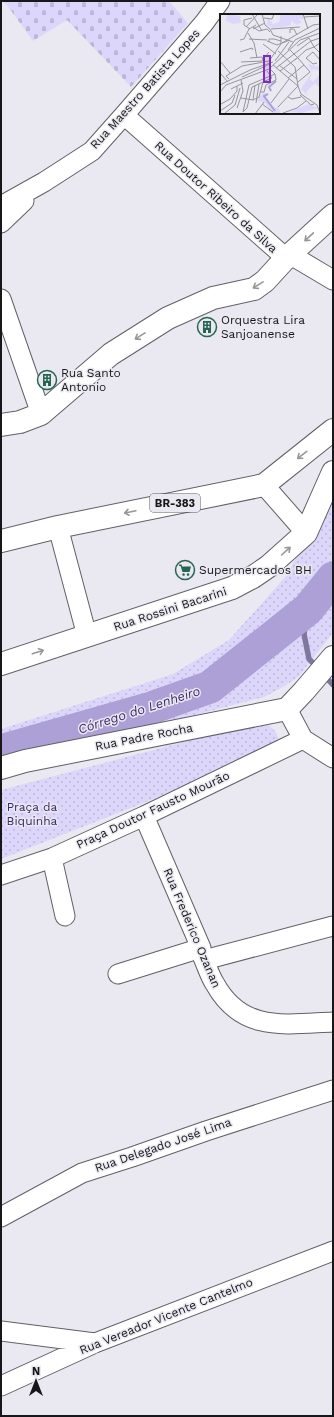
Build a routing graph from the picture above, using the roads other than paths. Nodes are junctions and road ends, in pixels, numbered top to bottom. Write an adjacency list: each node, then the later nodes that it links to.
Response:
1 (220, 1): 2 (street, Rua Maestro Batista Lopes)
2 (124, 115): 3 (street, Rua Maestro Batista Lopes); 7 (street, Rua Doutor Ribeiro da Silva)
3 (44, 182): 4 (street, Rua Maestro Batista Lopes); 6 (street)
4 (1, 206)
5 (333, 215): 7 (main road, one-way to 7)
6 (1, 222)
7 (286, 258): 8 (street, Rua Doutor Ribeiro da Silva); 10 (main road, one-way to 10)
8 (333, 280)
9 (1, 299): 10 (street)
10 (41, 414): 11 (main road)
11 (1, 425)
12 (333, 430): 14 (main road, BR-383, one-way to 14)
13 (333, 472): 16 (main road, Rua Rossini Bacarini)
14 (264, 485): 15 (main road, BR-383, one-way to 15); 16 (street)
15 (58, 527): 17 (main road, BR-383); 18 (street)
16 (306, 533): 18 (main road, Rua Rossini Bacarini, one-way to 16)
17 (1, 541)
18 (87, 636): 20 (main road, Rua Rossini Bacarini, one-way to 18)
19 (333, 657): 21 (main road)
20 (1, 664)
21 (287, 709): 22 (street); 24 (main road, Rua Padre Rocha)
22 (303, 739): 23 (street); 25 (street, Praça Doutor Fausto Mourão)
23 (333, 758)
24 (1, 768)
25 (144, 816): 26 (street, Praça Doutor Fausto Mourão); 30 (street, Rua Frederico Ozanan)
26 (52, 858): 27 (street, Praça Doutor Fausto Mourão); 28 (street)
27 (1, 875)
28 (65, 916)
29 (333, 926): 30 (street)
30 (203, 954): 31 (street); 32 (street, Rua Frederico Ozanan)
31 (118, 974)
32 (333, 1022)
33 (333, 1090): 34 (street, Rua Delegado José Lima)
34 (1, 1217)
35 (333, 1251): 37 (street, Rua Vereador Vicente Cantelmo)
36 (1, 1331): 37 (street)
37 (95, 1343): 38 (street, Rua Vereador Vicente Cantelmo)
38 (1, 1386)

